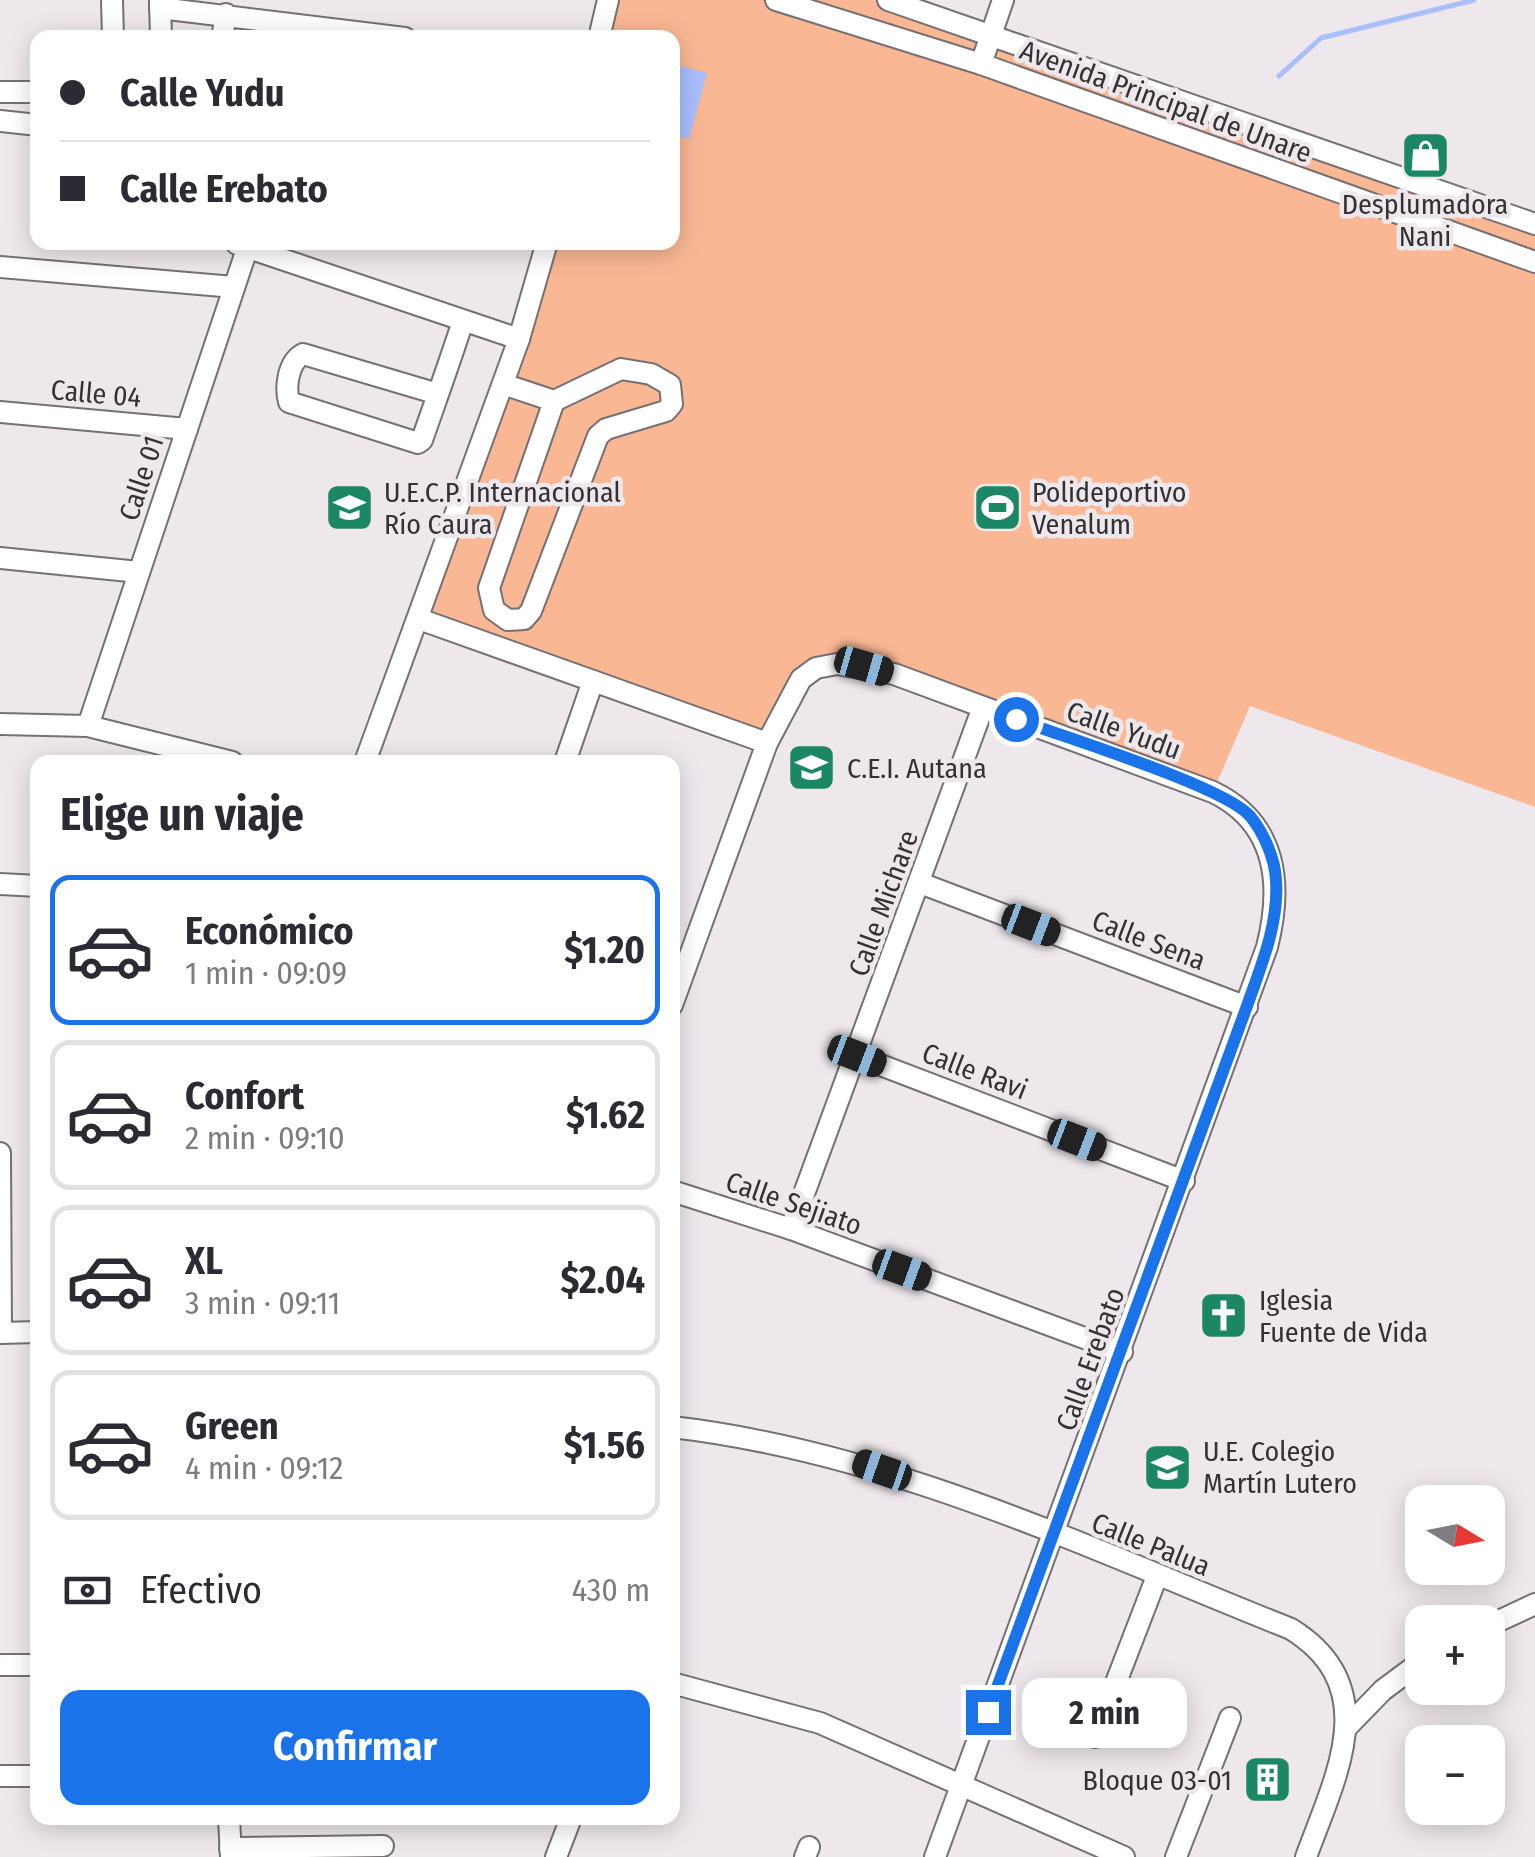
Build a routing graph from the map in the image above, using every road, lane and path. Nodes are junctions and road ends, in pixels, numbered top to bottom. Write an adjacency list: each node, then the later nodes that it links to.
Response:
1 (112, 0): 8 (street)
2 (608, 0): 12 (street)
3 (776, 0): 14 (street, Avenida Principal de Unare)
4 (888, 0): 13 (street, Avenida Principal de Unare)
5 (1004, 0): 13 (street)
6 (160, 4): 7 (street); 9 (street)
7 (226, 14): 10 (street); 11 (street)
8 (113, 30)
9 (160, 30)
10 (223, 30)
11 (345, 30)
12 (602, 30)
13 (992, 34): 14 (street); 19 (street, Avenida Principal de Unare)
14 (981, 64): 23 (street, Avenida Principal de Unare)
15 (0, 92): 16 (street)
16 (30, 92)
17 (0, 122): 18 (street)
18 (30, 124)
19 (1535, 224)
20 (240, 250): 25 (street, Calle 01)
21 (253, 250): 26 (street)
22 (545, 250): 27 (street)
23 (1535, 262)
24 (0, 266): 25 (street)
25 (234, 287): 32 (street, Calle 01)
26 (463, 321): 27 (street); 29 (street)
27 (519, 340): 28 (street)
28 (503, 384): 30 (street); 35 (street)
29 (438, 394): 29 (street)
30 (554, 401): 30 (street)
31 (0, 412): 32 (street, Calle 04)
32 (187, 429): 34 (street, Calle 01)
33 (0, 558): 34 (street)
34 (140, 572): 39 (street, Calle 01)
35 (419, 619): 36 (street); 42 (street)
36 (594, 681): 40 (street); 43 (street)
37 (983, 707): 40 (street, Calle Yudu); 44 (street, Calle Yudu); 45 (street, Calle Michare)
38 (0, 724): 39 (street)
39 (88, 726): 41 (street)
40 (766, 744): 48 (street)
41 (204, 755)
42 (368, 755)
43 (568, 755)
44 (1276, 875): 49 (street, Calle Erebato)
45 (920, 883): 49 (street, Calle Sena); 50 (street, Calle Michare)
46 (0, 884): 47 (street)
47 (30, 886)
48 (680, 983)
49 (1247, 1006): 52 (street, Calle Erebato)
50 (857, 1056): 52 (street, Calle Ravi); 54 (street, Calle Michare)
51 (0, 1154): 56 (street)
52 (1184, 1180): 57 (street, Calle Erebato)
53 (680, 1194): 54 (street, Calle Sejiato)
54 (791, 1229): 57 (street, Calle Sejiato)
55 (30, 1332): 56 (street)
56 (1, 1333)
57 (1122, 1352): 59 (street, Calle Erebato)
58 (680, 1428): 59 (street, Calle Palua)
59 (1054, 1534): 60 (street, Calle Palua); 72 (street, Calle Erebato)
60 (1157, 1576): 68 (street, Calle Palua); 69 (street)
61 (1535, 1604): 62 (street)
62 (1505, 1618)
63 (0, 1665): 64 (street)
64 (30, 1665)
65 (1405, 1674): 68 (street)
66 (680, 1686): 72 (street)
67 (1230, 1718): 80 (street)
68 (1346, 1728): 81 (street)
69 (1096, 1736)
70 (0, 1776): 71 (street)
71 (30, 1776)
72 (962, 1782): 78 (street, Calle Erebato); 79 (street)
73 (229, 1825): 76 (street)
74 (568, 1825): 77 (street)
75 (383, 1846): 76 (street)
76 (230, 1852)
77 (556, 1857)
78 (935, 1857)
79 (1124, 1857)
80 (1176, 1857)
81 (1306, 1857)

